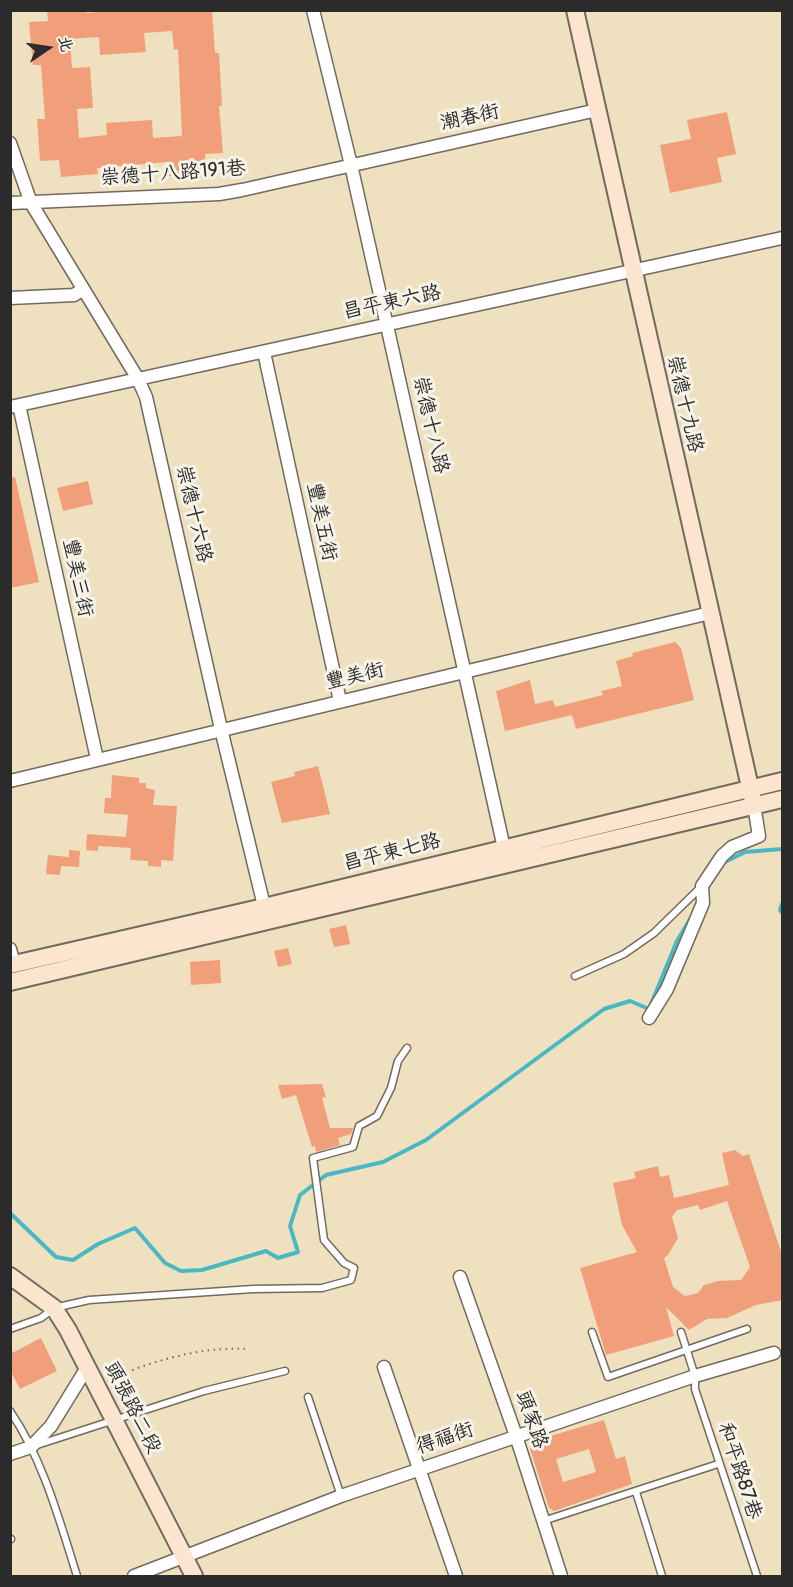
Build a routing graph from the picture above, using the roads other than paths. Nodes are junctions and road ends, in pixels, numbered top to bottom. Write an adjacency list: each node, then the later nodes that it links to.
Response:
1 (313, 10): 5 (street, 崇德十八路)
2 (575, 10): 3 (street, 崇德十九路)
3 (597, 110): 5 (street, 潮春街); 9 (street, 崇德十九路)
4 (10, 143): 7 (street, 崇德十六路)
5 (351, 165): 7 (street, 崇德十八路191巷); 12 (street, 崇德十八路)
6 (10, 203): 7 (street, 崇德十八路191巷)
7 (31, 203): 10 (street, 崇德十六路)
8 (783, 238): 9 (street, 昌平東六路)
9 (633, 271): 12 (street, 昌平東六路); 16 (street, 崇德十九路)
10 (83, 289): 11 (street); 14 (street, 崇德十六路)
11 (10, 298)
12 (387, 324): 13 (street, 昌平東六路); 17 (street, 崇德十八路)
13 (264, 352): 14 (street, 昌平東六路); 18 (street, 豐美五街)
14 (138, 379): 15 (street, 昌平東六路); 19 (street, 崇德十六路)
15 (15, 406): 20 (street, 豐美三街)
16 (710, 613): 17 (street, 豐美街); 23 (street, 崇德十九路)
17 (465, 671): 18 (street, 豐美街); 26 (street, 崇德十八路)
18 (340, 701): 19 (street, 豐美街)
19 (222, 729): 20 (street, 豐美街); 28 (street, 崇德十六路)
20 (97, 759): 21 (street, 豐美街)
21 (10, 781)
22 (783, 781): 23 (street, 昌平東七路)
23 (751, 788): 25 (street, 崇德十九路); 26 (street, 昌平東七路)
24 (783, 799): 25 (street, 昌平東七路)
25 (754, 806): 27 (street); 28 (street, 昌平東七路)
26 (504, 848): 28 (street, 昌平東七路)
27 (702, 886): 30 (lane); 32 (street)
28 (266, 914): 29 (street, 昌平東七路); 31 (street, 昌平東七路)
29 (12, 960)
30 (575, 975)
31 (10, 982)
32 (649, 1018)
33 (407, 1048): 36 (lane)
34 (10, 1276): 36 (street, 頭張路二段)
35 (460, 1276): 50 (street, 頭家路)
36 (54, 1308): 37 (lane); 43 (street, 頭張路二段)
37 (10, 1329)
38 (747, 1329): 41 (lane)
39 (592, 1332): 41 (lane)
40 (681, 1332): 41 (lane, 和平路87巷)
41 (687, 1350): 46 (lane, 和平路87巷)
42 (778, 1354): 46 (street, 得福街)
43 (88, 1366): 49 (street, 頭張路二段); 51 (street)
44 (384, 1367): 54 (street)
45 (285, 1371): 49 (lane)
46 (695, 1376): 50 (street, 得福街); 53 (lane, 和平路87巷)
47 (308, 1397): 56 (lane)
48 (10, 1411): 51 (lane)
49 (114, 1421): 51 (lane); 58 (street, 頭張路二段)
50 (516, 1436): 54 (street, 得福街); 57 (street, 頭家路)
51 (31, 1447): 52 (street); 59 (lane)
52 (10, 1454)
53 (718, 1464): 55 (lane); 65 (lane, 和平路87巷)
54 (419, 1469): 56 (street, 得福街); 62 (street)
55 (636, 1492): 57 (lane); 64 (lane)
56 (341, 1496): 58 (street, 得福街)
57 (543, 1521): 63 (street, 頭家路)
58 (185, 1558): 60 (street, 得福街); 61 (street, 頭張路二段)
59 (77, 1576)
60 (134, 1576)
61 (194, 1576)
62 (456, 1576)
63 (561, 1576)
64 (662, 1576)
65 (757, 1576)

